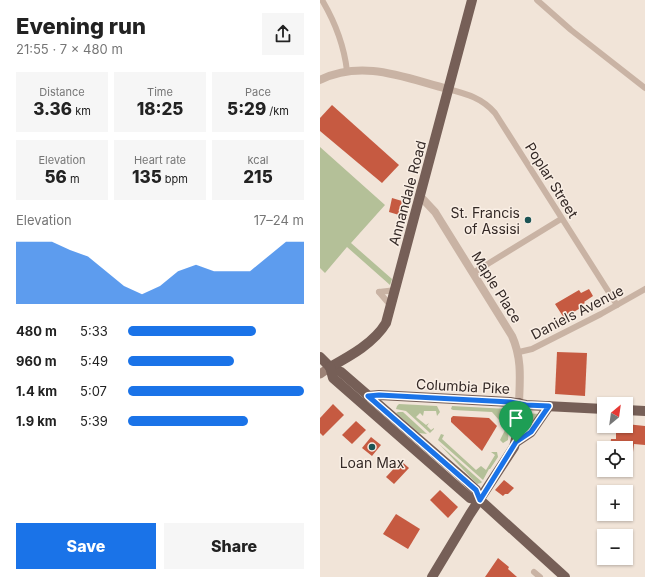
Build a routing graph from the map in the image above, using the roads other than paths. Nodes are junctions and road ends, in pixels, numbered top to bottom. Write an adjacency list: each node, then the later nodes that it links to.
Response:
1 (322, 0): 4 (street)
2 (472, 0): 7 (main road, Annandale Road)
3 (537, 0): 6 (street)
4 (347, 70): 5 (street); 7 (street)
5 (320, 80)
6 (645, 88)
7 (448, 89): 8 (main road, Annandale Road); 9 (street, Poplar Street)
8 (420, 196): 10 (street, Maple Place); 12 (main road, Annandale Road)
9 (561, 219): 10 (street); 13 (street, Poplar Street)
10 (473, 273): 15 (street, Maple Place)
11 (645, 289): 13 (street, Daniels Avenue)
12 (396, 290): 14 (main road, Annandale Road); 14 (street)
13 (617, 305): 15 (street, Daniels Avenue)
14 (391, 306): 17 (main road, Annandale Road)
15 (519, 352): 20 (street, Maple Place)
16 (320, 357): 17 (main road)
17 (330, 367): 18 (main road); 19 (main road); 26 (main road)
18 (320, 374)
19 (368, 396): 20 (main road, Columbia Pike); 26 (main road)
20 (519, 403): 21 (main road, Columbia Pike); 25 (main road)
21 (549, 406): 22 (main road, Columbia Pike); 25 (main road)
22 (597, 409)
23 (633, 410): 24 (main road)
24 (645, 411)
25 (516, 442): 26 (main road)
26 (480, 500): 27 (main road); 29 (main road)
27 (551, 563): 31 (main road); 32 (main road)
28 (534, 572): 30 (street)
29 (432, 577)
30 (540, 577)
31 (565, 577)
32 (574, 577)

